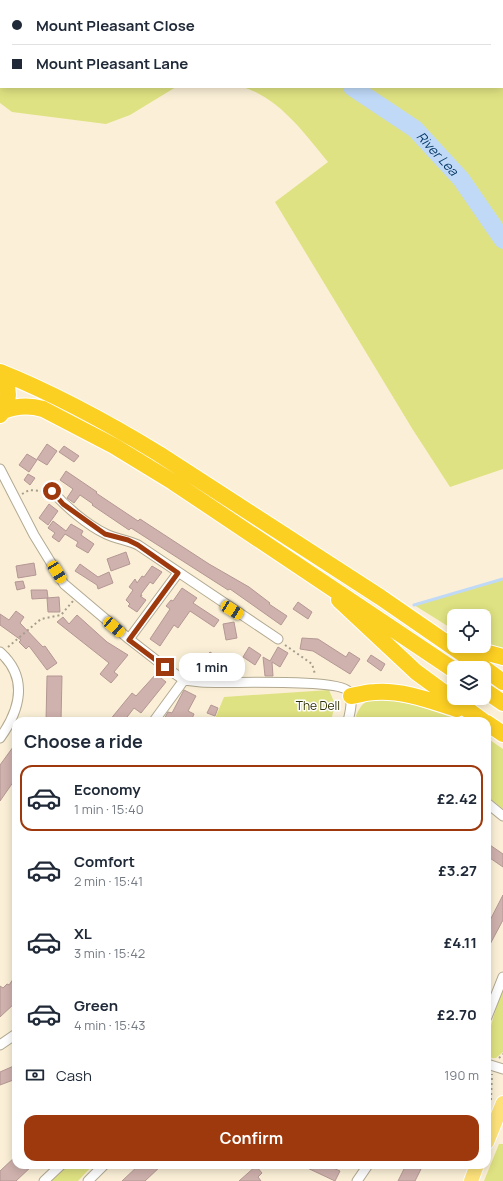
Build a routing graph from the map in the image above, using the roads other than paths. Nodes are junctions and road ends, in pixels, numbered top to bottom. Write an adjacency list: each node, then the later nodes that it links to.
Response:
1 (0, 372): 10 (highway)
2 (0, 376): 3 (highway)
3 (2, 413): 7 (highway)
4 (0, 469): 8 (street)
5 (52, 491): 6 (street)
6 (178, 573): 8 (street); 9 (street)
7 (321, 581): 16 (highway); 26 (highway)
8 (129, 640): 18 (street)
9 (278, 640)
10 (447, 640)
11 (0, 653): 23 (street)
12 (464, 653): 15 (highway)
13 (485, 653): 14 (highway)
14 (503, 657)
15 (475, 661)
16 (447, 665)
17 (491, 673): 19 (highway)
18 (184, 680): 21 (street); 24 (street)
19 (503, 682)
20 (491, 695): 22 (highway)
21 (351, 696): 25 (street); 26 (highway)
22 (503, 703)
23 (14, 717)
24 (157, 717)
25 (349, 717)
26 (478, 717)
27 (12, 722): 30 (street)
28 (491, 726): 29 (highway)
29 (503, 734)
30 (0, 738)
31 (491, 806): 32 (street)
32 (503, 816)
33 (503, 977): 34 (street)
34 (491, 1007)
35 (12, 1037): 36 (street)
36 (0, 1045)
37 (491, 1068): 38 (street)
38 (503, 1069)
39 (497, 1105): 40 (main road)
40 (491, 1127)
41 (57, 1169): 45 (street)
42 (100, 1169): 46 (street)
43 (365, 1169): 47 (street)
44 (476, 1169): 48 (main road)
45 (44, 1181)
46 (88, 1181)
47 (357, 1181)
48 (471, 1181)

